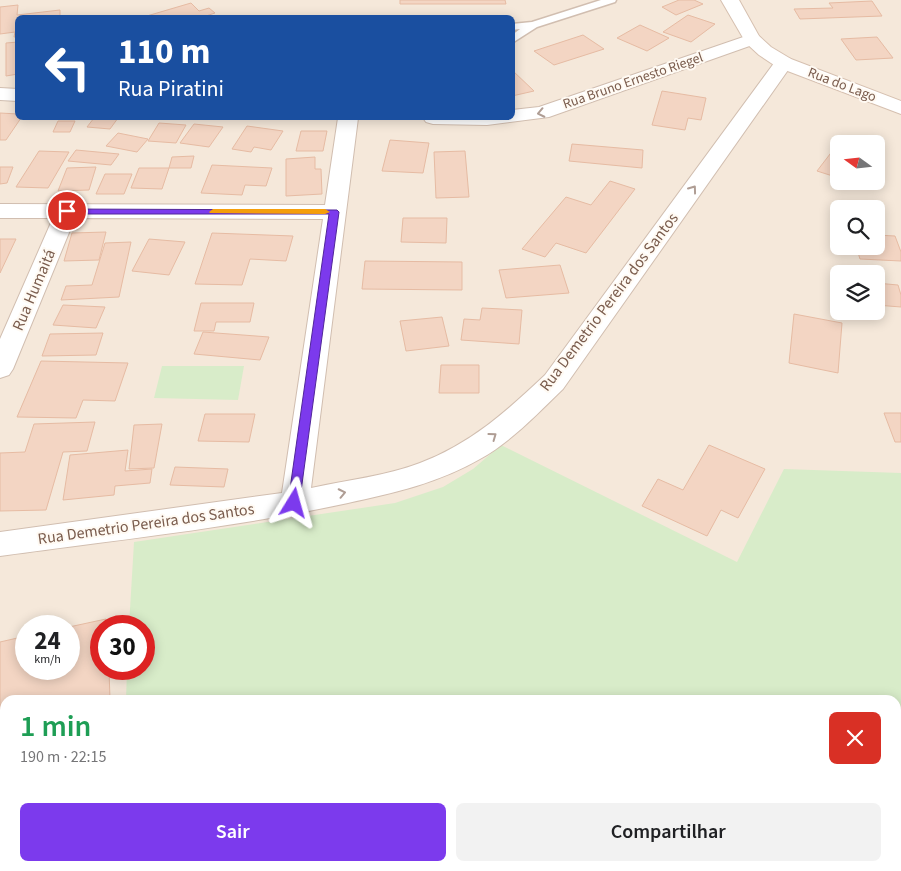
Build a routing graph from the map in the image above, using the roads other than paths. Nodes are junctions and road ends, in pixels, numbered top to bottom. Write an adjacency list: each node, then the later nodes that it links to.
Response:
1 (611, 0): 3 (lane)
2 (730, 0): 6 (street, Rua do Lago)
3 (533, 25): 4 (lane); 5 (lane)
4 (515, 27)
5 (515, 38)
6 (752, 39): 7 (street, Rua do Lago); 11 (street, Rua Bruno Ernesto Riegel, one-way to 11)
7 (784, 63): 10 (street, Rua do Lago); 17 (street, Rua Demetrio Pereira dos Santos, one-way to 7)
8 (0, 94): 9 (street)
9 (15, 94)
10 (901, 108)
11 (515, 116)
12 (348, 120): 15 (street)
13 (0, 211): 14 (street)
14 (67, 211): 15 (street); 16 (street, Rua Humaitá)
15 (334, 212): 17 (street)
16 (0, 369)
17 (294, 503): 18 (street, Rua Demetrio Pereira dos Santos)
18 (0, 544)

